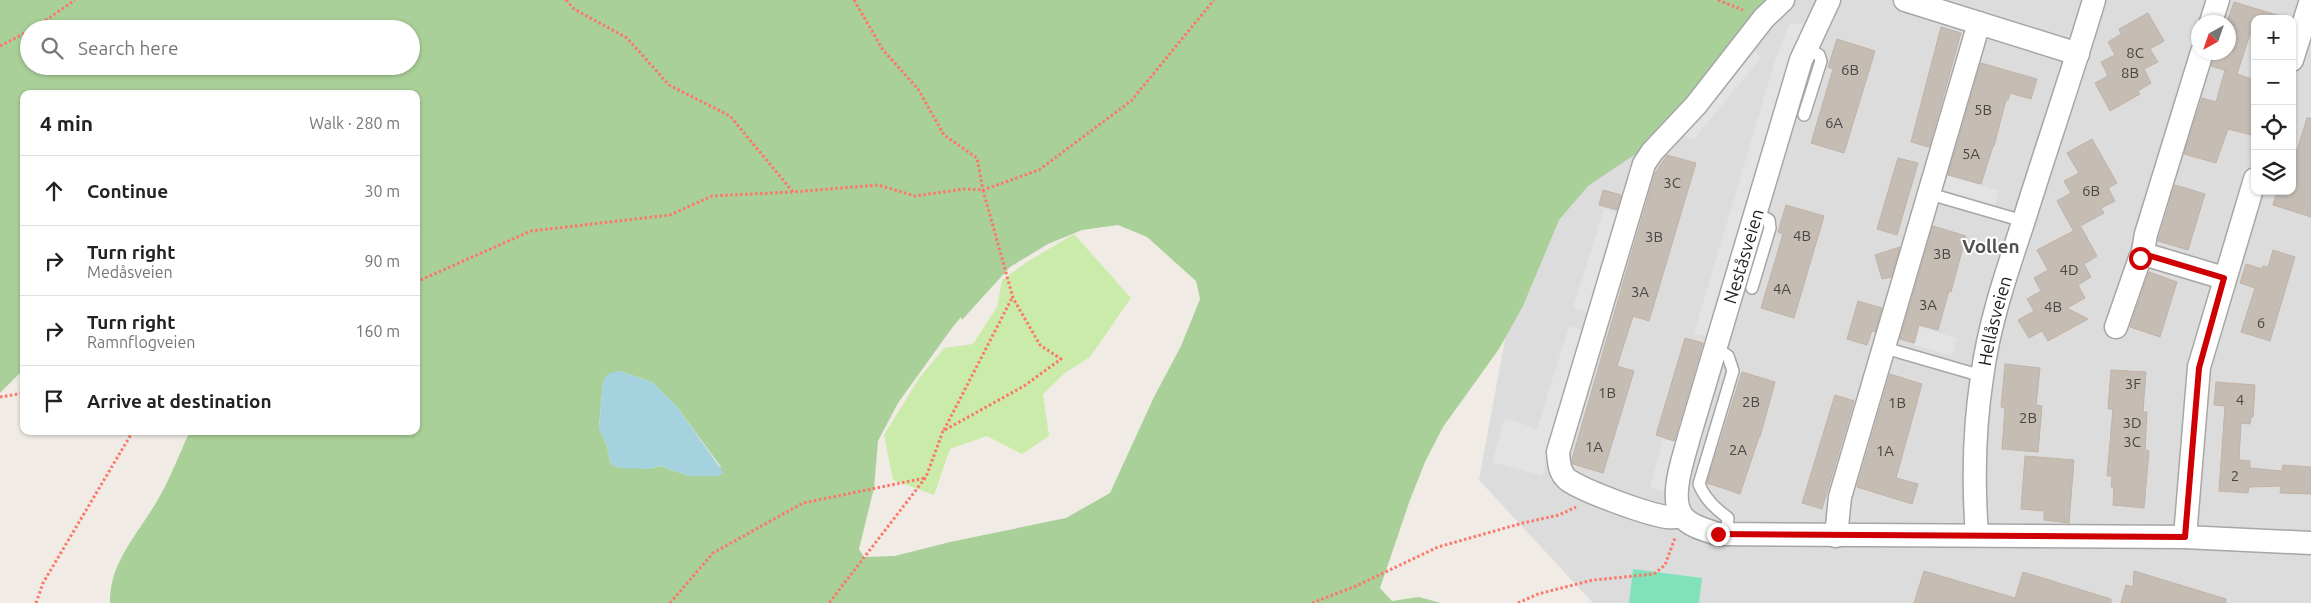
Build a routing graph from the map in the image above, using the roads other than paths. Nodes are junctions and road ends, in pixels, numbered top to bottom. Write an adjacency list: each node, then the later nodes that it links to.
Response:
1 (1783, 0): 25 (street)
2 (1829, 0): 10 (street, Neståsveien)
3 (1905, 0): 8 (street)
4 (2094, 0): 11 (street, Hellåsveien)
5 (2218, 0): 7 (street)
6 (2311, 0): 9 (street)
7 (2213, 15)
8 (1979, 23): 11 (street); 15 (street)
9 (2296, 47)
10 (1806, 48): 13 (lane); 16 (street, Neståsveien)
11 (2078, 54): 17 (street, Hellåsveien)
12 (2200, 60): 18 (street)
13 (1804, 115)
14 (2251, 192): 19 (street)
15 (1930, 194): 17 (lane); 23 (street)
16 (1756, 213): 20 (lane); 22 (street, Neståsveien)
17 (2023, 221): 24 (street, Hellåsveien)
18 (2147, 255): 19 (street); 21 (street)
19 (2224, 278): 29 (street)
20 (1752, 288)
21 (2116, 327)
22 (1715, 348): 25 (street, Neståsveien); 26 (lane)
23 (1885, 348): 24 (lane); 28 (street)
24 (1982, 376): 27 (street, Hellåsveien)
25 (1682, 516): 26 (street)
26 (1726, 534): 28 (street)
27 (1977, 535): 28 (street); 29 (street)
28 (1836, 536)
29 (2185, 537): 30 (street)
30 (2311, 542)

